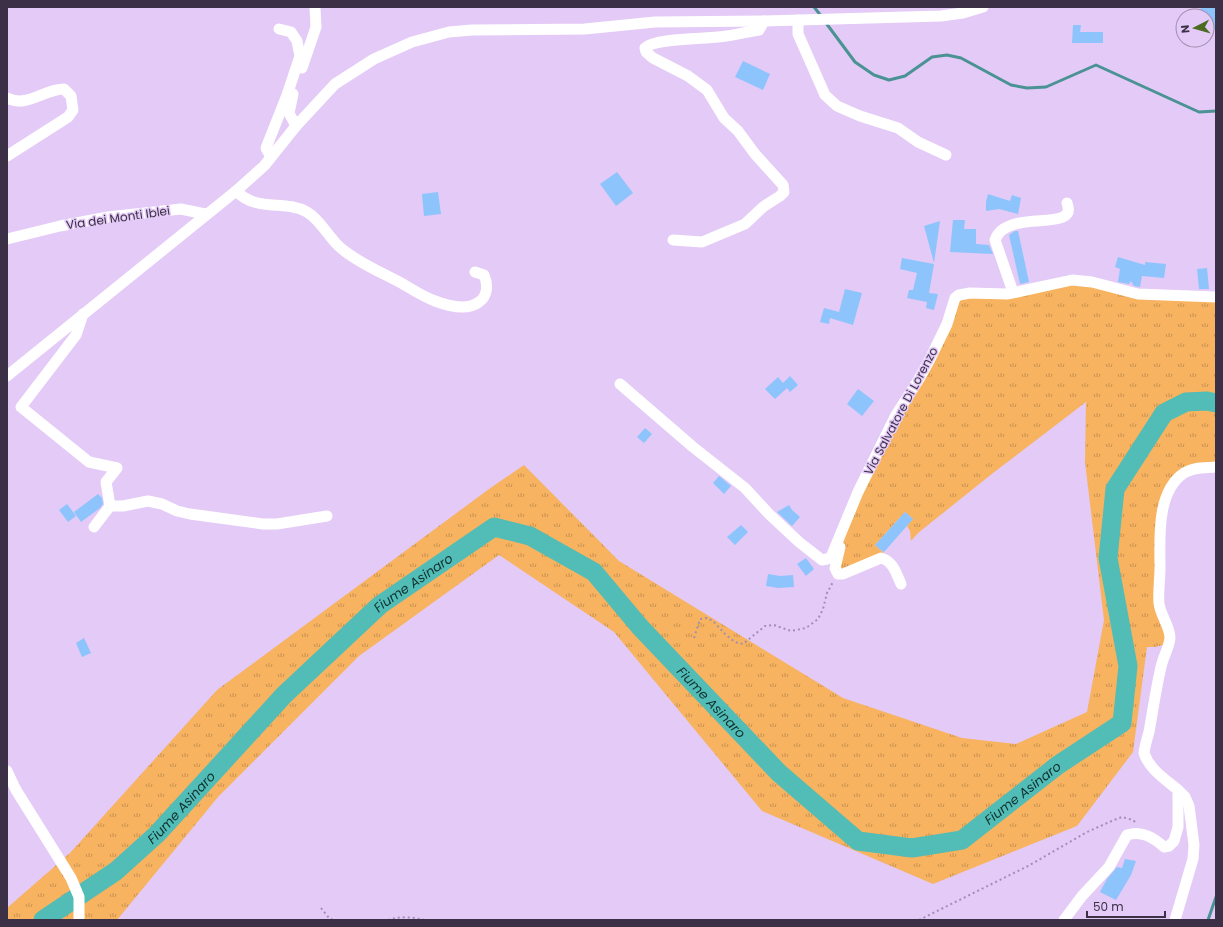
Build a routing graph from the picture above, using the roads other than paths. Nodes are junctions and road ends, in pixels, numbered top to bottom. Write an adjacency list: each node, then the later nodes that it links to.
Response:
1 (315, 7): 7 (street)
2 (983, 7): 3 (street)
3 (803, 20): 4 (street); 9 (street)
4 (764, 21): 7 (street); 15 (street)
5 (279, 29): 10 (street)
6 (7, 98): 8 (street)
7 (296, 126): 10 (street)
8 (7, 156)
9 (946, 156)
10 (271, 157): 11 (street)
11 (236, 191): 13 (street); 16 (street)
12 (1067, 203): 17 (street)
13 (205, 214): 14 (street, Via dei Monti Iblei); 19 (street)
14 (7, 239)
15 (673, 240)
16 (475, 272)
17 (1013, 292): 18 (street, Via Salvatore Di Lorenzo); 25 (street, Via Salvatore Di Lorenzo)
18 (1216, 296)
19 (83, 314): 20 (street); 23 (street)
20 (7, 376)
21 (620, 384): 25 (street, Via Salvatore Di Lorenzo)
22 (1216, 467): 29 (street)
23 (110, 506): 24 (street); 26 (street)
24 (327, 516)
25 (846, 522): 27 (street)
26 (94, 527)
27 (901, 584)
28 (7, 771): 30 (street)
29 (1178, 790): 31 (street); 32 (street)
30 (79, 920)
31 (1064, 920)
32 (1175, 920)

